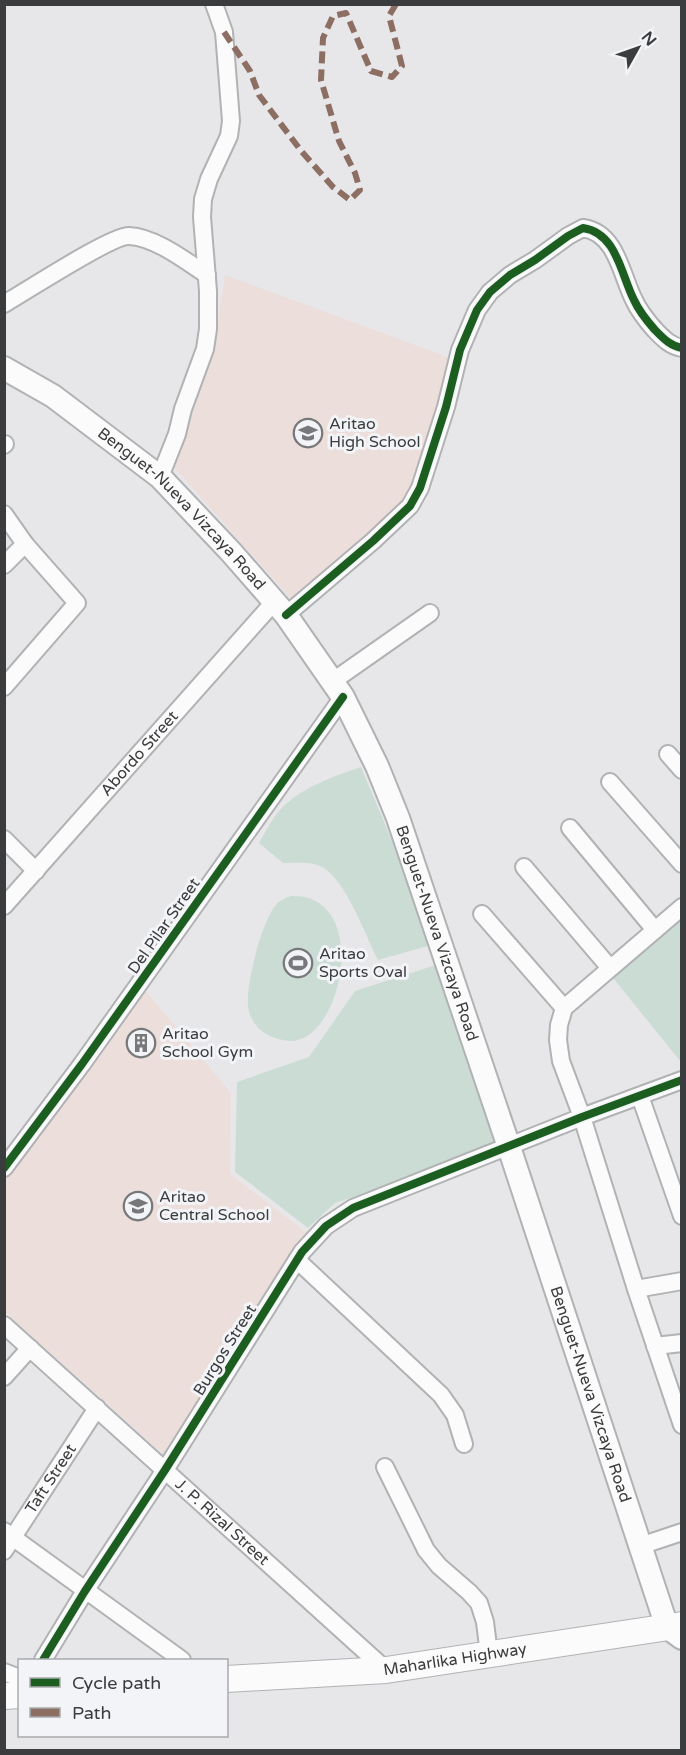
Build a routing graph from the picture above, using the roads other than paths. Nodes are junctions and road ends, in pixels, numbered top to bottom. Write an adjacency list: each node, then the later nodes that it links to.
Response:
1 (214, 4): 2 (street)
2 (207, 275): 3 (street); 6 (street)
3 (4, 304)
4 (681, 348): 10 (street, Abordo Street)
5 (4, 368): 6 (main road, Benguet-Nueva Vizcaya Road)
6 (160, 477): 10 (main road, Benguet-Nueva Vizcaya Road)
7 (4, 514): 8 (street)
8 (25, 544): 9 (street); 12 (street)
9 (4, 565)
10 (280, 609): 13 (main road, Benguet-Nueva Vizcaya Road); 21 (street, Abordo Street)
11 (430, 613): 13 (street, Del Pilar Street)
12 (4, 687)
13 (338, 689): 31 (main road, Benguet-Nueva Vizcaya Road); 32 (street, Del Pilar Street)
14 (668, 754): 15 (street)
15 (681, 770)
16 (610, 782): 19 (street)
17 (570, 828): 25 (street)
18 (4, 839): 21 (street)
19 (681, 864)
20 (524, 867): 26 (street)
21 (36, 871): 22 (street, Abordo Street)
22 (4, 906)
23 (681, 907): 25 (street)
24 (482, 914): 27 (street)
25 (655, 930): 26 (street)
26 (610, 968): 27 (street)
27 (564, 1008): 30 (street)
28 (681, 1080): 29 (street, Burgos Street)
29 (640, 1096): 30 (street, Burgos Street); 33 (street)
30 (582, 1117): 31 (street, Burgos Street); 36 (street)
31 (509, 1148): 34 (street, Burgos Street); 50 (main road, Benguet-Nueva Vizcaya Road)
32 (4, 1168)
33 (681, 1216)
34 (297, 1260): 45 (street); 47 (street, Burgos Street)
35 (681, 1281): 36 (street)
36 (636, 1289): 39 (street)
37 (4, 1325): 40 (street, J. P. Rizal Street)
38 (681, 1343): 39 (street)
39 (655, 1346): 42 (street)
40 (30, 1348): 41 (street); 43 (street, J. P. Rizal Street)
41 (4, 1377)
42 (679, 1405): 44 (street)
43 (97, 1408): 47 (street, J. P. Rizal Street); 49 (street, Taft Street)
44 (681, 1425)
45 (464, 1444)
46 (385, 1467): 53 (street)
47 (165, 1470): 51 (street, Burgos Street); 56 (street, J. P. Rizal Street)
48 (681, 1532): 50 (street)
49 (7, 1540): 51 (street)
50 (640, 1546): 52 (main road, Benguet-Nueva Vizcaya Road)
51 (85, 1591): 54 (street, Burgos Street); 55 (street)
52 (677, 1630): 53 (highway, Maharlika Highway)
53 (489, 1654): 56 (highway, Maharlika Highway)
54 (44, 1659)
55 (181, 1659)
56 (386, 1670): 57 (highway, Maharlika Highway)
57 (228, 1679)

